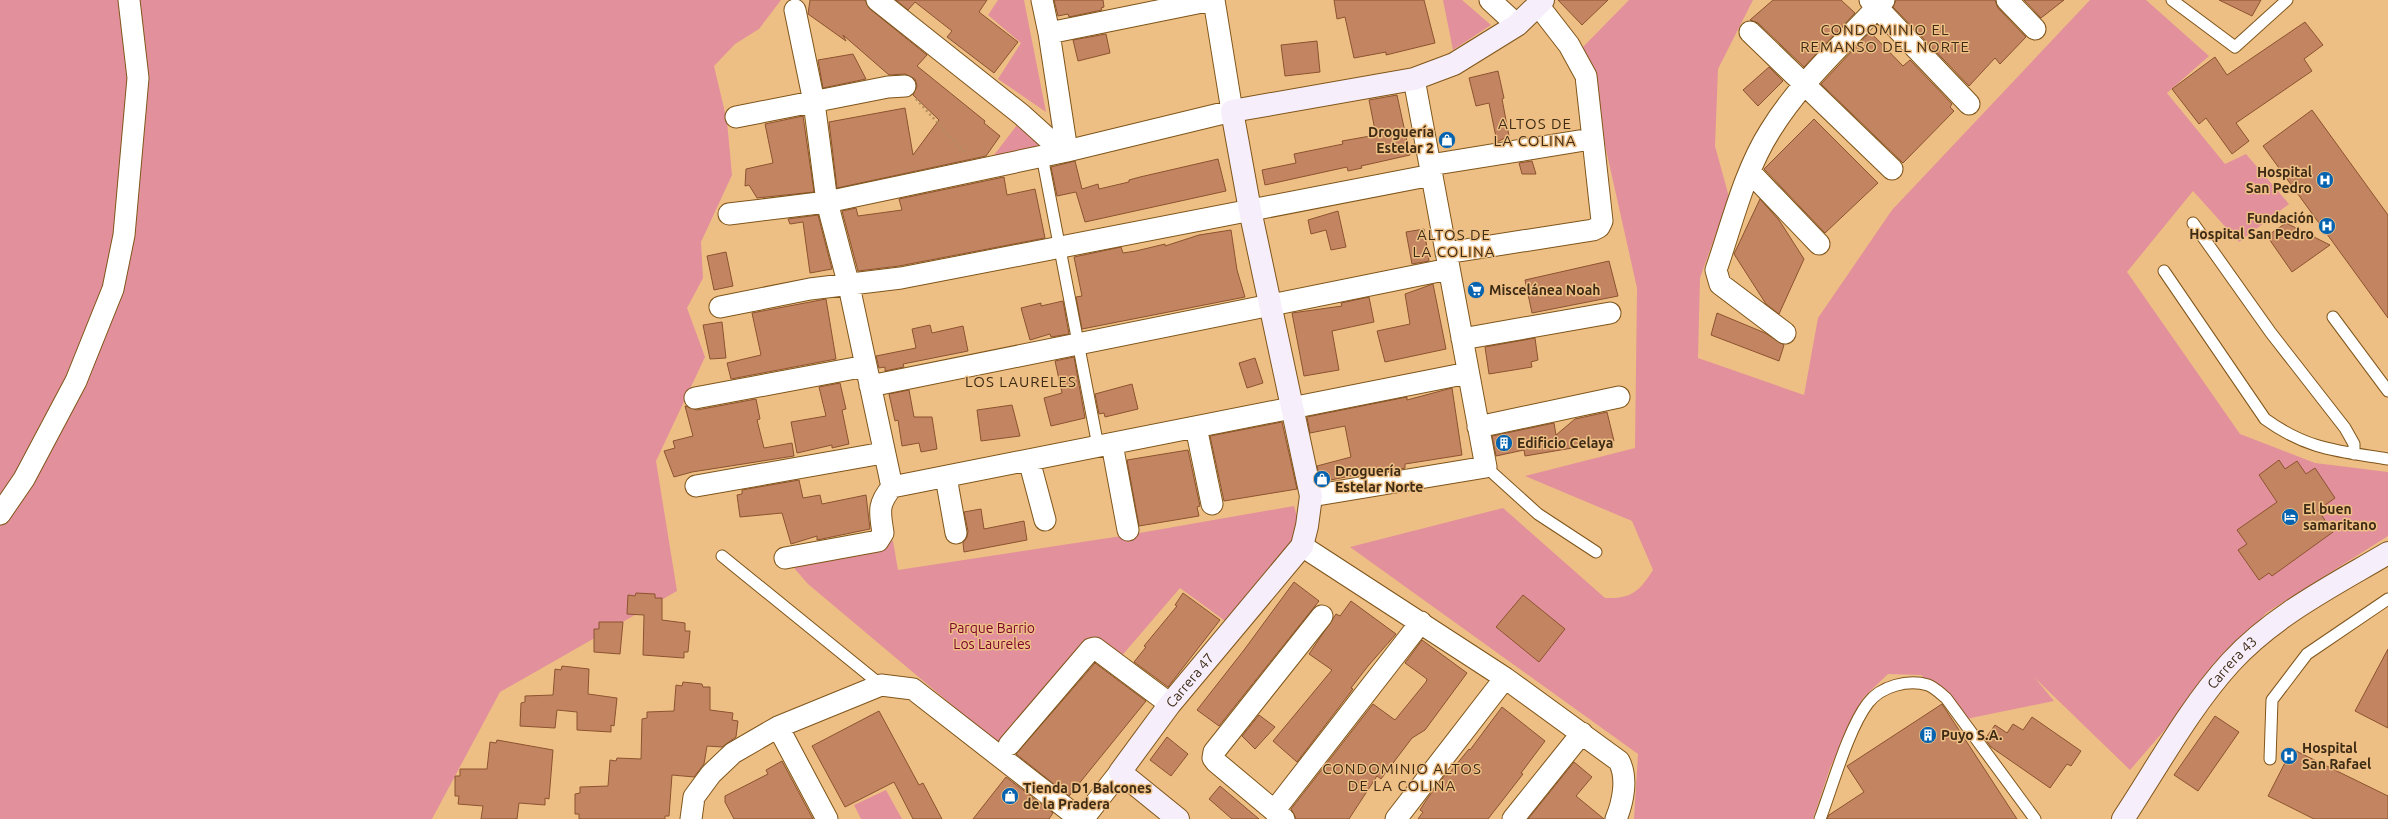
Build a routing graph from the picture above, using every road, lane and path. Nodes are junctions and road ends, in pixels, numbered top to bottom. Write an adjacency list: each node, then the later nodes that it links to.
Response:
1 (130, 0): 66 (street)
2 (876, 0): 24 (street)
3 (1042, 0): 14 (street)
4 (1213, 0): 14 (street); 21 (street)
5 (1490, 0): 12 (street)
6 (2007, 0): 13 (street)
7 (2172, 0): 8 (lane)
8 (2287, 0)
9 (1541, 2): 12 (street); 23 (street)
10 (1877, 2): 17 (street); 20 (street)
11 (795, 10): 19 (street)
12 (1517, 25): 16 (street)
13 (2035, 29)
14 (1049, 32): 24 (street)
15 (1750, 32): 17 (street)
16 (1414, 79): 21 (street); 27 (street)
17 (1805, 84): 28 (street); 29 (street)
18 (904, 86): 19 (street); 25 (path)
19 (814, 102): 22 (street); 30 (street)
20 (1969, 104)
21 (1232, 111): 24 (street); 31 (street)
22 (736, 117)
23 (1591, 139): 27 (street); 36 (street)
24 (1065, 152): 26 (street)
25 (966, 154)
26 (1042, 156): 30 (street); 35 (lane)
27 (1431, 170): 31 (street); 36 (street)
28 (1892, 170)
29 (1750, 172): 34 (street); 43 (street)
30 (827, 202): 32 (street); 38 (street)
31 (1250, 210): 35 (street); 39 (street)
32 (729, 214)
33 (2193, 223): 57 (lane)
34 (1819, 244)
35 (1060, 248): 38 (street); 45 (lane)
36 (1448, 261): 39 (street); 44 (street)
37 (2164, 271): 57 (lane)
38 (849, 286): 40 (street); 46 (street)
39 (1270, 305): 45 (street); 52 (street)
40 (720, 307)
41 (1610, 313): 44 (street)
42 (2333, 317): 49 (lane)
43 (1785, 333)
44 (1462, 339): 47 (street)
45 (1079, 345): 48 (street); 55 (lane)
46 (866, 366): 48 (street); 51 (street)
47 (1468, 372): 52 (street); 54 (street)
48 (870, 386): 56 (street)
49 (2388, 391)
50 (1619, 397): 54 (street)
51 (695, 398)
52 (1292, 408): 53 (street); 64 (street)
53 (1196, 427): 55 (street); 65 (street)
54 (1478, 427): 60 (street)
55 (1105, 445): 59 (street); 68 (street)
56 (883, 453): 62 (street); 63 (street)
57 (2354, 454): 58 (lane)
58 (2388, 459)
59 (1029, 460): 61 (street); 67 (street)
60 (1486, 467): 64 (street); 71 (lane)
61 (946, 477): 63 (street); 69 (street)
62 (696, 486)
63 (892, 487): 74 (street)
64 (1311, 496): 70 (street)
65 (1212, 504)
66 (0, 514)
67 (1044, 520)
68 (1128, 530)
69 (956, 533)
70 (1302, 546): 77 (street); 80 (street, Carrera 47)
71 (1596, 552)
72 (2388, 553): 97 (street, Carrera 43)
73 (722, 556): 79 (lane)
74 (785, 558)
75 (2388, 599): 84 (lane)
76 (1322, 616): 86 (street)
77 (1421, 622): 78 (street); 86 (street)
78 (1505, 678): 82 (street); 92 (street)
79 (880, 685): 81 (street); 89 (street)
80 (1170, 704): 83 (street); 85 (street, Carrera 47)
81 (778, 727): 87 (street); 88 (street)
82 (1582, 733): 93 (street); 94 (street)
83 (1009, 746)
84 (2270, 759)
85 (1120, 772): 90 (street, Carrera 47); 91 (street)
86 (1279, 815)
87 (690, 819)
88 (827, 819)
89 (1080, 819)
90 (1083, 819)
91 (1178, 819)
92 (1396, 819)
93 (1513, 819)
94 (1616, 819)
95 (1820, 819): 96 (lane)
96 (2035, 819)
97 (2123, 819)

